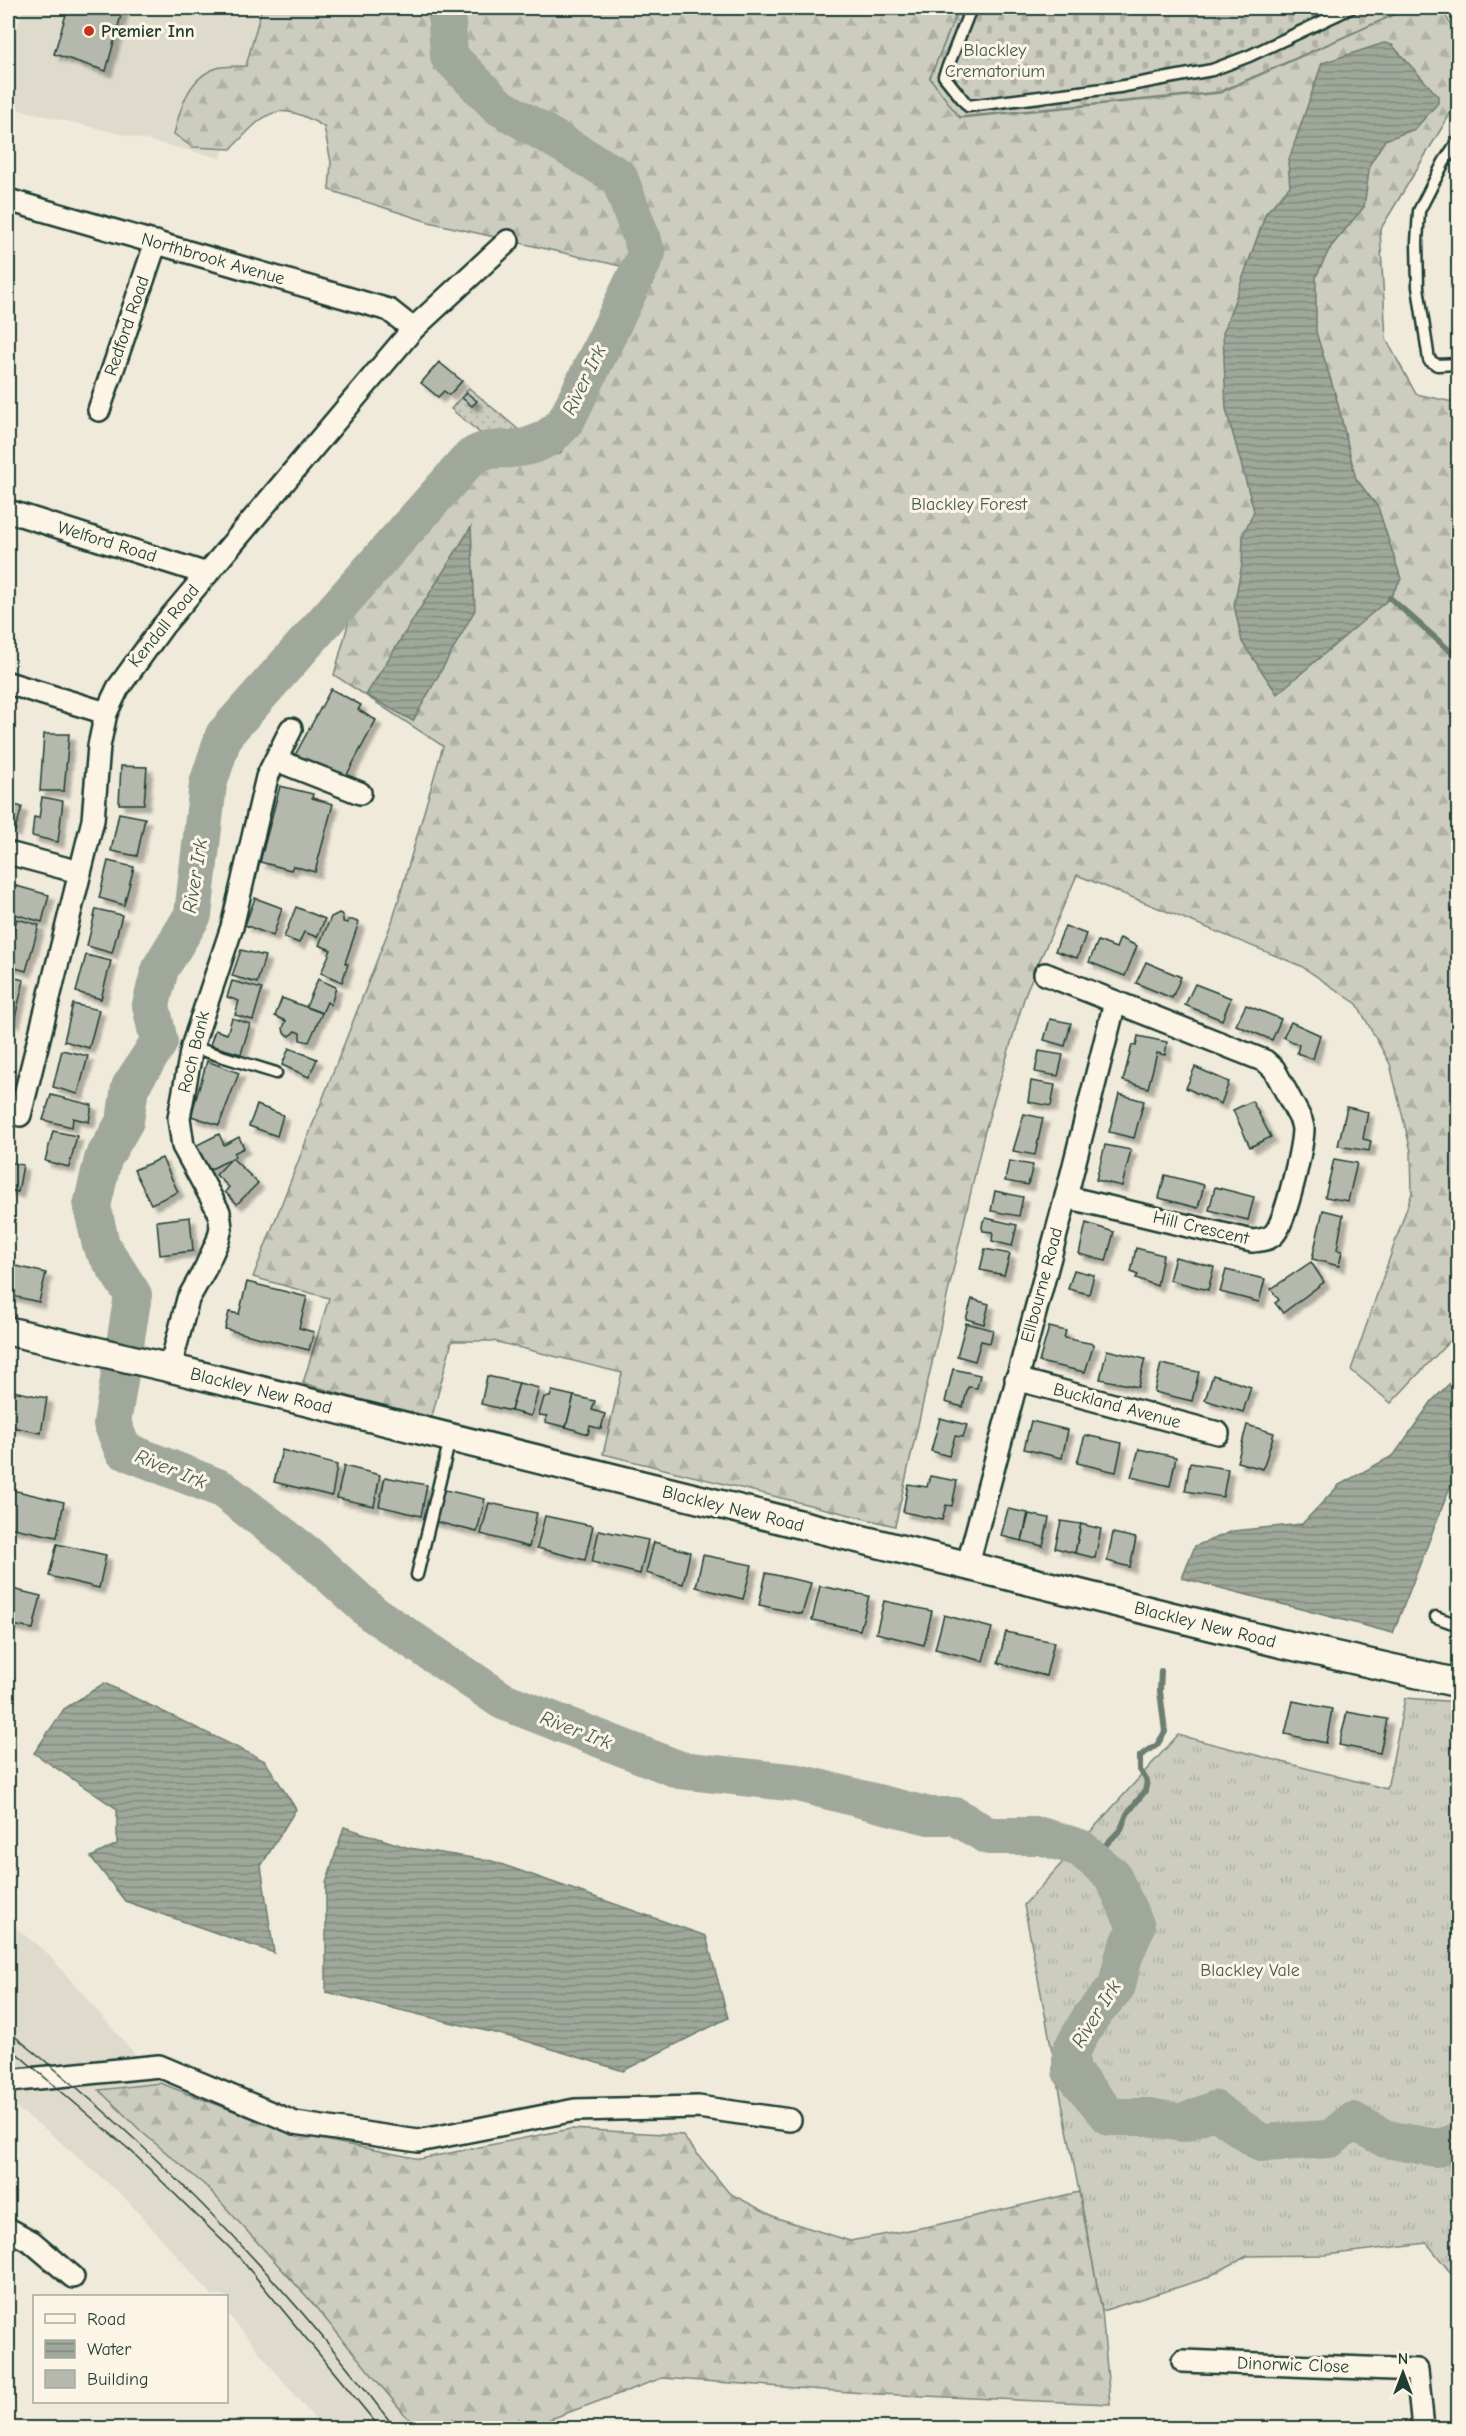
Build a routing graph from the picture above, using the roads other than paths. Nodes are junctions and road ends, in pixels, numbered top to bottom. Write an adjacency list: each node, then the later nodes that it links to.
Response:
1 (971, 8): 2 (lane)
2 (1351, 8)
3 (1458, 141): 8 (lane)
4 (8, 200): 6 (street, Northbrook Avenue)
5 (508, 241): 7 (street, Kendall Road)
6 (156, 242): 7 (street, Northbrook Avenue); 9 (street, Redford Road)
7 (413, 329): 11 (street, Kendall Road)
8 (1458, 364)
9 (99, 410)
10 (8, 511): 11 (street, Welford Road)
11 (207, 574): 13 (street, Kendall Road)
12 (8, 683): 13 (street)
13 (106, 713): 18 (street, Kendall Road)
14 (291, 729): 15 (street, Roch Bank)
15 (276, 760): 16 (street); 21 (street, Roch Bank)
16 (360, 792)
17 (8, 853): 18 (street)
18 (79, 872): 23 (street, Kendall Road)
19 (1045, 974): 20 (street, Hill Crescent)
20 (1115, 1002): 24 (street, Ellbourne Road); 24 (street, Hill Crescent)
21 (192, 1047): 22 (lane); 26 (street, Roch Bank)
22 (276, 1072)
23 (20, 1115)
24 (1066, 1197): 27 (street, Ellbourne Road)
25 (8, 1331): 26 (street, Blackley New Road)
26 (170, 1368): 29 (street, Blackley New Road)
27 (1016, 1379): 28 (street, Buckland Avenue); 30 (street, Ellbourne Road)
28 (1218, 1432)
29 (450, 1438): 30 (street, Blackley New Road); 31 (lane)
30 (967, 1567): 34 (street, Blackley New Road)
31 (417, 1575)
32 (1436, 1617): 33 (lane)
33 (1458, 1625)
34 (1458, 1683)
35 (8, 2081): 36 (street)
36 (790, 2120)
37 (8, 2229): 38 (street)
38 (73, 2277)
39 (1183, 2361): 40 (street, Dinorwic Close)
40 (1423, 2428)

